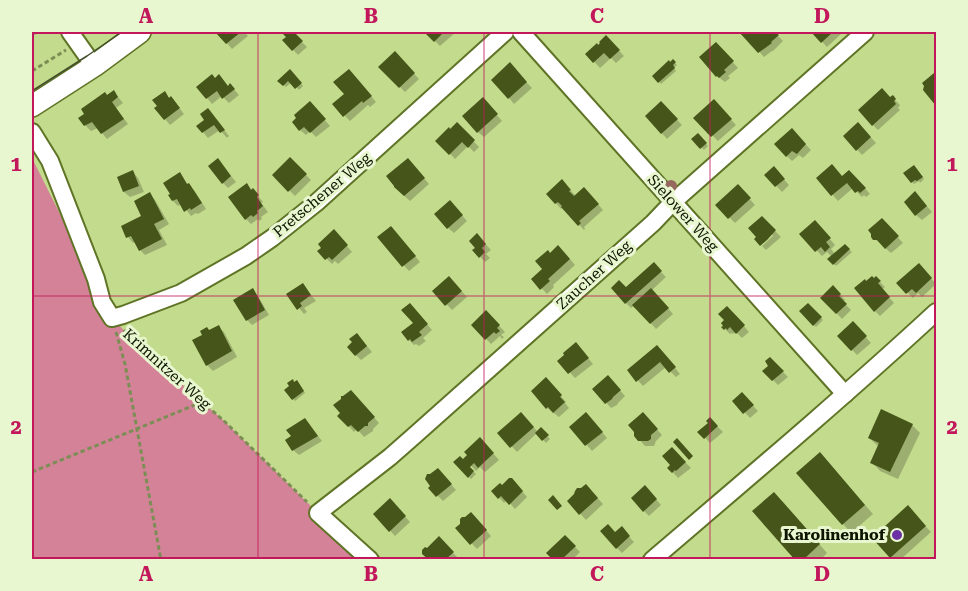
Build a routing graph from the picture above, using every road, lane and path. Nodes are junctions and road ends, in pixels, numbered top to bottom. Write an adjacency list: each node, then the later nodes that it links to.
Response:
1 (140, 32): 6 (street)
2 (505, 32): 12 (street, Pretschener Weg)
3 (521, 32): 10 (street, Sielower Weg)
4 (865, 32): 10 (street, Zaucher Weg)
5 (74, 37): 6 (street); 7 (path)
6 (94, 66): 8 (street)
7 (32, 71)
8 (32, 106)
9 (32, 132): 12 (street, Krimnitzer Weg)
10 (673, 202): 13 (street, Sielower Weg); 17 (street, Zaucher Weg)
11 (936, 312): 13 (street)
12 (112, 318): 14 (path, Krimnitzer Weg); 15 (path)
13 (846, 394): 20 (street)
14 (203, 402): 15 (path); 17 (path, Krimnitzer Weg)
15 (137, 429): 16 (path); 18 (path)
16 (32, 472)
17 (318, 513): 19 (street)
18 (161, 560)
19 (370, 560)
20 (652, 560)

